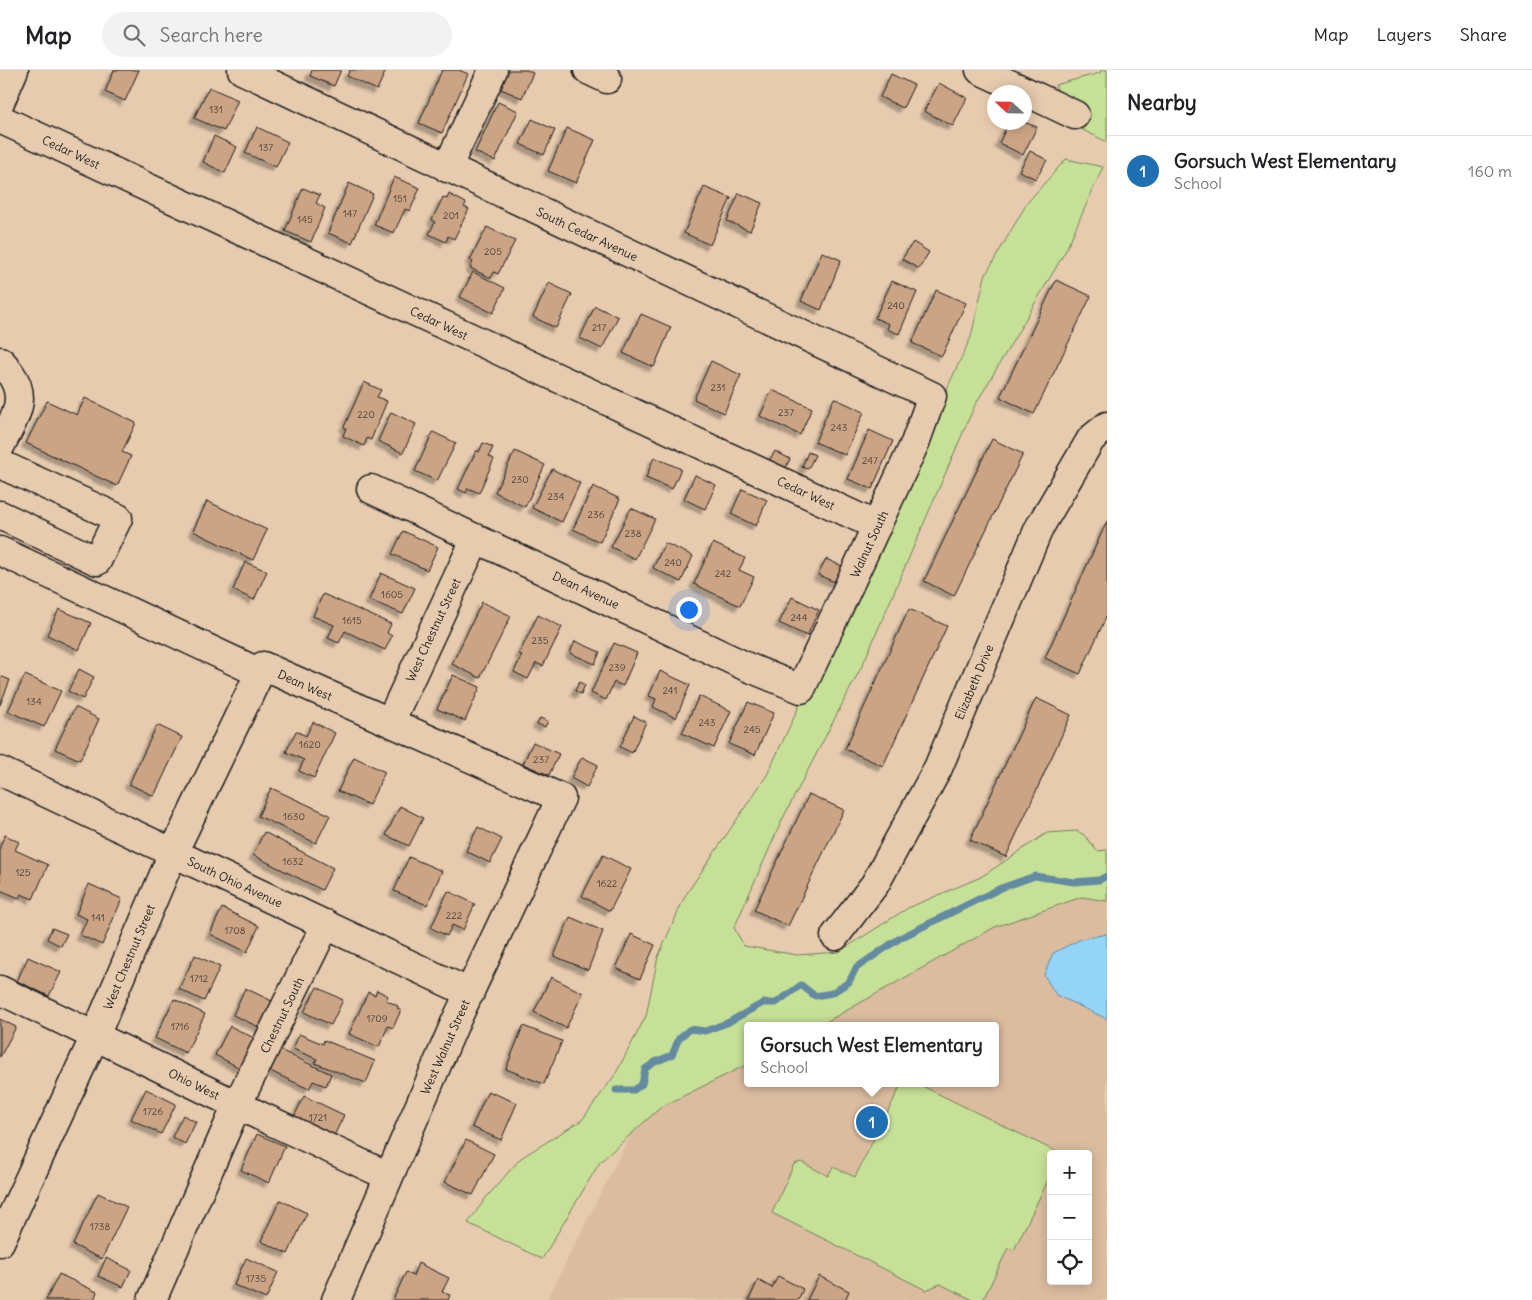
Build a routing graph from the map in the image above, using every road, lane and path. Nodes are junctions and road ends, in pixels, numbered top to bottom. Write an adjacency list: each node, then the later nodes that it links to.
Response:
1 (14, 70): 5 (street)
2 (242, 70): 8 (street, South Cedar Avenue)
3 (493, 70): 8 (street)
4 (980, 70): 6 (street)
5 (0, 102)
6 (1075, 115)
7 (0, 119): 16 (street, Cedar West)
8 (447, 168): 10 (street, South Cedar Avenue)
9 (0, 361): 12 (street)
10 (932, 396): 16 (street, Walnut South)
11 (1107, 426): 26 (street, Elizabeth Drive)
12 (0, 447)
13 (0, 464): 15 (street)
14 (371, 489): 17 (street, Dean Avenue)
15 (0, 515)
16 (877, 526): 20 (street, Walnut South)
17 (476, 538): 20 (street, Dean Avenue); 21 (street, West Chestnut Street)
18 (0, 550): 19 (street, Dean West)
19 (260, 673): 21 (street, Dean West); 24 (street, West Chestnut Street)
20 (801, 689)
21 (390, 722): 23 (street, Dean West)
22 (0, 771): 24 (street, South Ohio Avenue)
23 (561, 798): 28 (street, West Walnut Street)
24 (173, 854): 25 (street, South Ohio Avenue); 29 (street, West Chestnut Street)
25 (326, 924): 28 (street, South Ohio Avenue); 30 (street, Chestnut South)
26 (835, 936)
27 (0, 990): 29 (street, Ohio West)
28 (470, 993): 31 (street, West Walnut Street)
29 (95, 1036): 30 (street, Ohio West); 32 (street, West Chestnut Street)
30 (237, 1105): 31 (street, Ohio West); 33 (street, Chestnut South)
31 (388, 1176): 34 (street, West Walnut Street)
32 (0, 1242)
33 (152, 1300)
34 (336, 1300)

